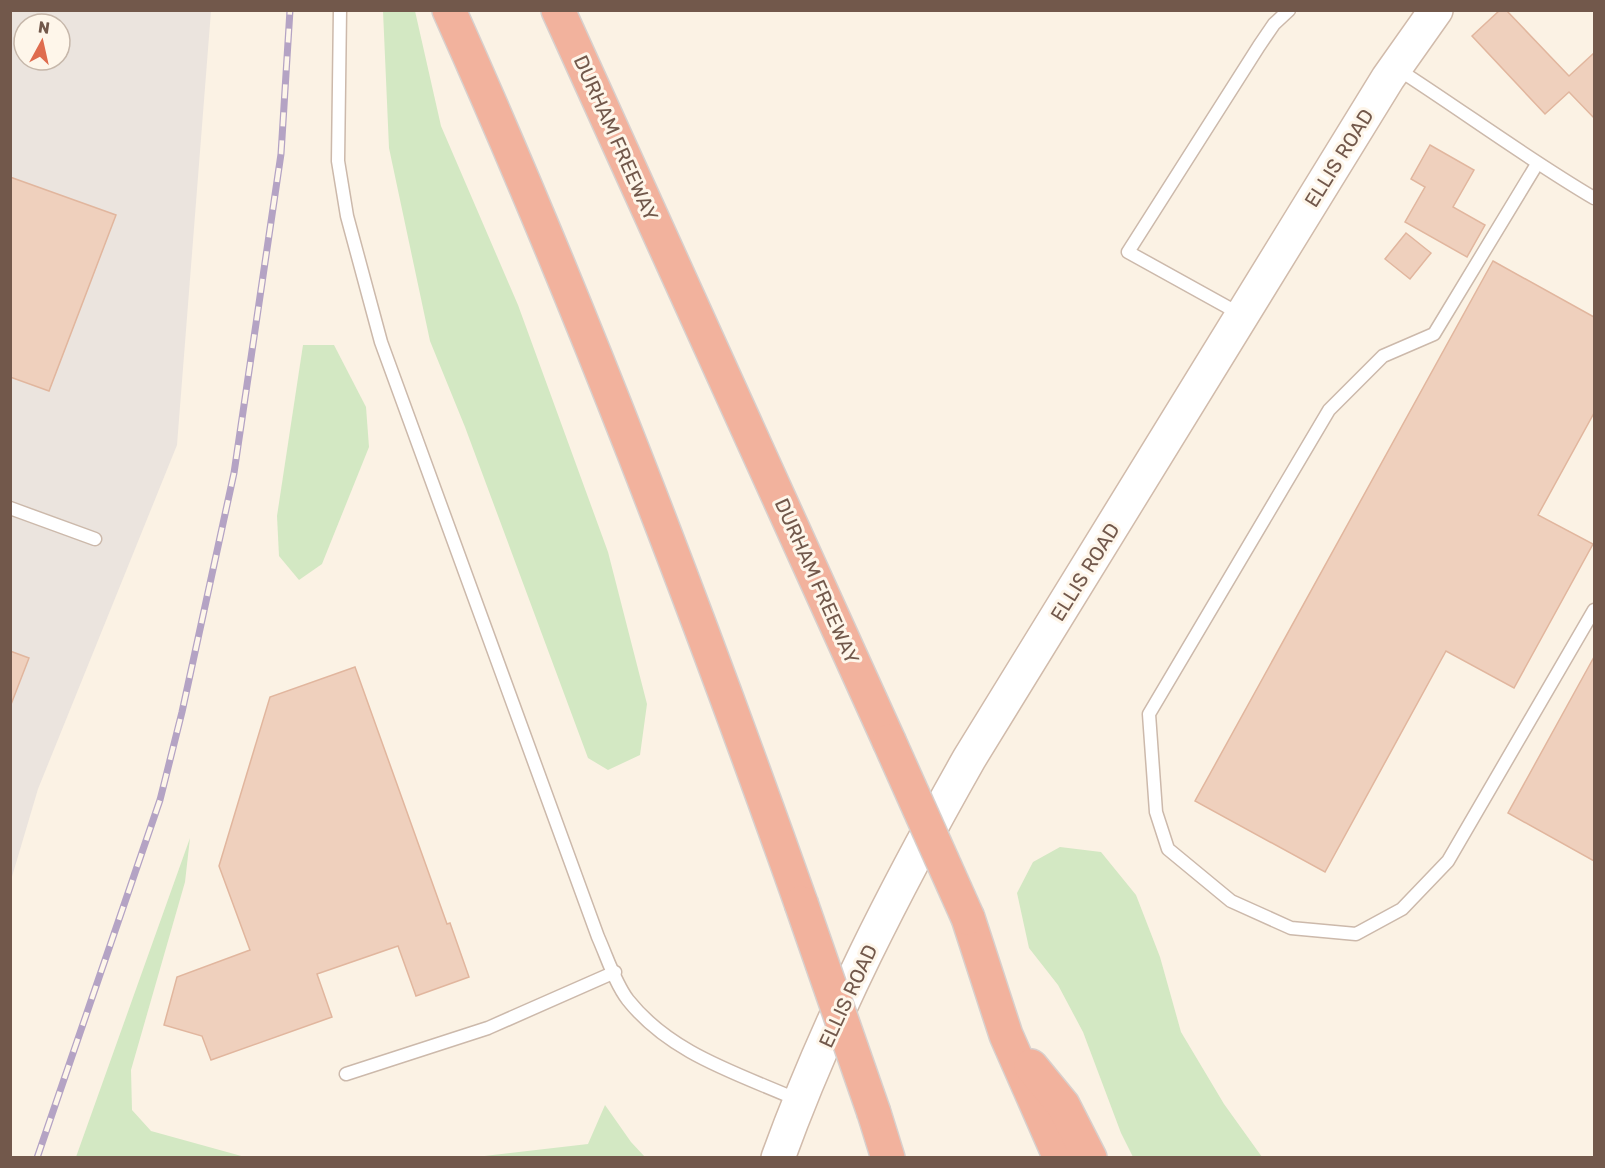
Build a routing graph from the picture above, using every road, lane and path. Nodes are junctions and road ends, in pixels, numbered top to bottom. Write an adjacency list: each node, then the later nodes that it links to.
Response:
1 (340, 10): 13 (lane)
2 (449, 10): 18 (highway, bridge)
3 (558, 10): 14 (highway, DURHAM FREEWAY, bridge)
4 (1289, 10): 9 (lane)
5 (1436, 10): 6 (main road, ELLIS ROAD)
6 (1395, 68): 7 (lane); 9 (main road, ELLIS ROAD)
7 (1537, 164): 8 (lane); 12 (lane)
8 (1594, 198)
9 (1244, 316): 16 (main road, ELLIS ROAD)
10 (10, 508): 11 (lane)
11 (95, 539)
12 (1594, 610)
13 (615, 972): 15 (lane); 16 (lane)
14 (1005, 1035): 19 (highway, DURHAM FREEWAY); 20 (highway)
15 (346, 1074)
16 (799, 1100): 17 (main road, ELLIS ROAD)
17 (778, 1158)
18 (888, 1158)
19 (1060, 1158)
20 (1090, 1158)

